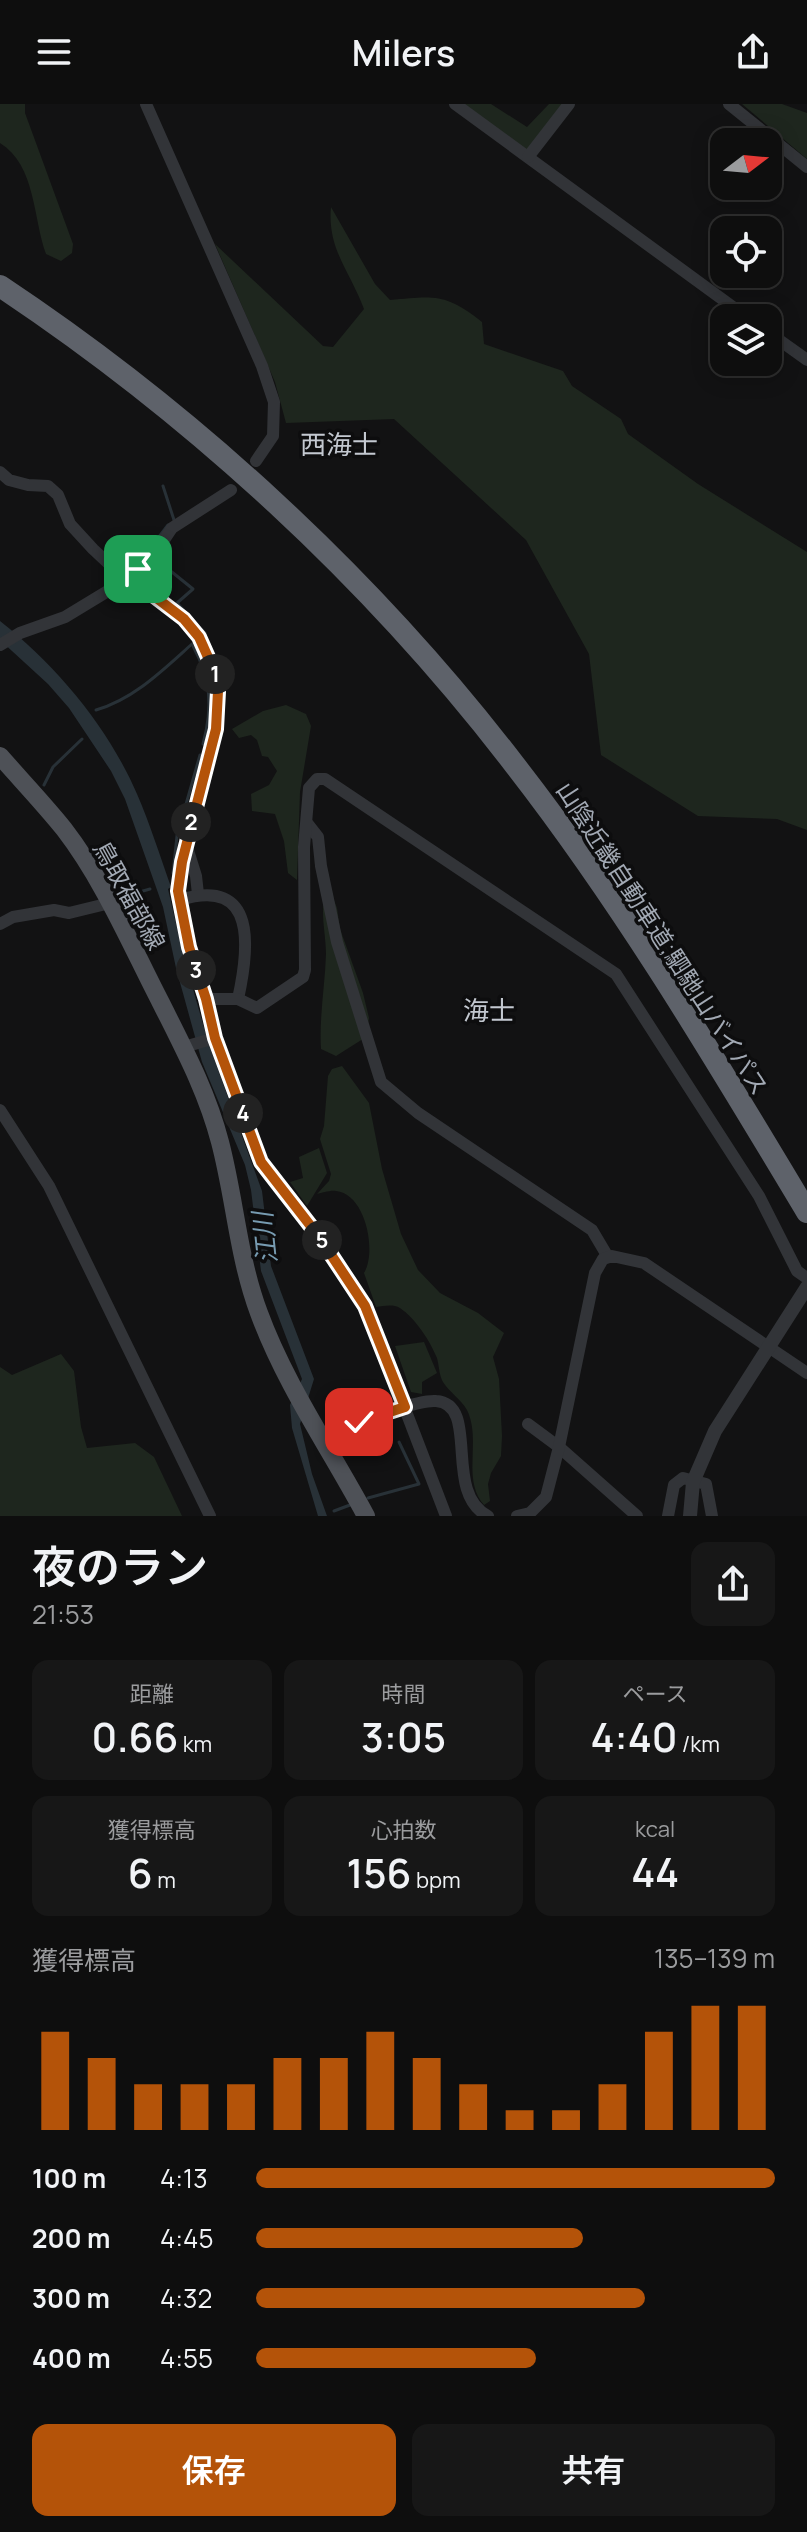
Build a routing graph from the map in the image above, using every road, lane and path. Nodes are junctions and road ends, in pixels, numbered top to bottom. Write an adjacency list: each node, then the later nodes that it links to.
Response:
1 (146, 104): 12 (street)
2 (455, 104): 5 (street)
3 (569, 104): 5 (street)
4 (729, 104): 6 (street)
5 (528, 157): 9 (street)
6 (807, 167)
7 (0, 279): 29 (highway, 山陰近畿自動車道;駟馳山バイパス)
8 (0, 286): 30 (highway, 山陰近畿自動車道;駟馳山バイパス)
9 (729, 304)
10 (782, 342): 11 (street)
11 (807, 360)
12 (256, 461)
13 (0, 472): 15 (street)
14 (231, 490): 15 (street)
15 (126, 580): 16 (street); 19 (street)
16 (0, 645)
17 (0, 756): 22 (main road, 鳥取福部線)
18 (307, 823): 25 (street); 31 (street); 32 (street)
19 (186, 844): 20 (street); 21 (street)
20 (198, 894): 21 (street); 25 (street)
21 (180, 900): 24 (street)
22 (110, 903): 23 (street); 27 (main road, 鳥取福部線)
23 (0, 924)
24 (206, 999): 25 (street); 26 (street)
25 (238, 999)
26 (213, 1038): 27 (street); 36 (street)
27 (189, 1046): 38 (main road, 鳥取福部線)
28 (0, 1110): 41 (street)
29 (807, 1198)
30 (807, 1212)
31 (608, 1257): 34 (street); 39 (street)
32 (807, 1278)
33 (807, 1287): 34 (street)
34 (768, 1347): 35 (street); 40 (street)
35 (807, 1373)
36 (405, 1407): 38 (street); 43 (street); 44 (street)
37 (528, 1424): 39 (street)
38 (322, 1435): 42 (main road, 鳥取福部線)
39 (559, 1447): 45 (street); 46 (street)
40 (693, 1482): 47 (street); 48 (street); 49 (street)
41 (210, 1516)
42 (366, 1516)
43 (446, 1516)
44 (488, 1516)
45 (517, 1516)
46 (637, 1516)
47 (668, 1516)
48 (690, 1516)
49 (712, 1516)

